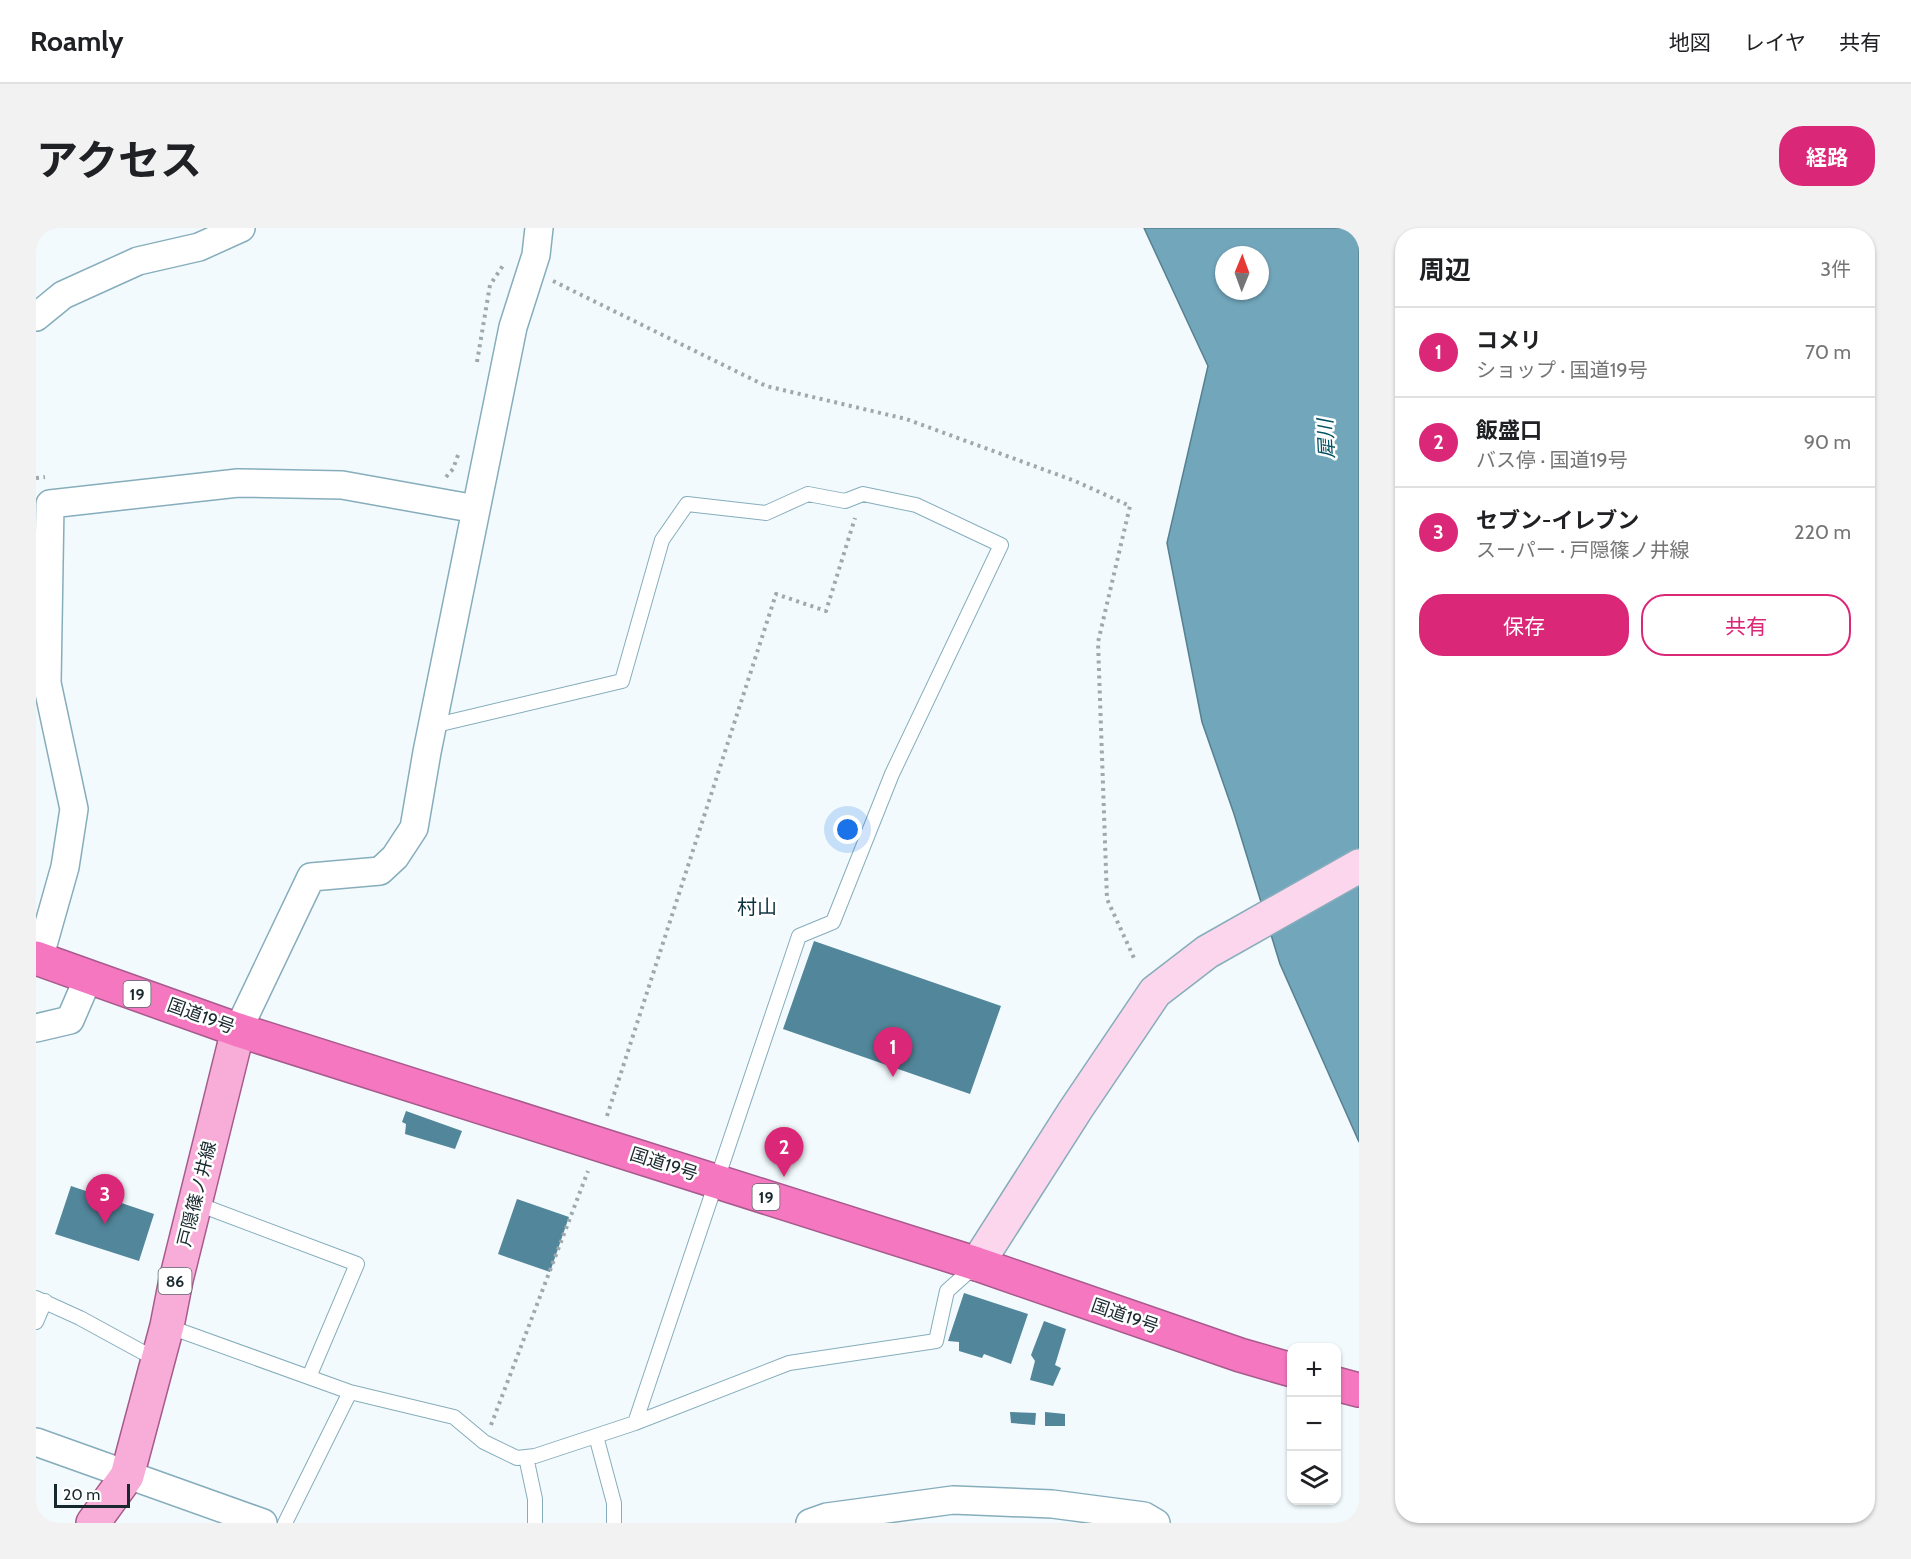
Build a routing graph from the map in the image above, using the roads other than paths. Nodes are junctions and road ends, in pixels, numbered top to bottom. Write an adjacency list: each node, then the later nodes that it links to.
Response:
1 (241, 228): 3 (street)
2 (539, 228): 4 (street)
3 (36, 317)
4 (476, 509): 5 (street); 6 (street)
5 (42, 683): 8 (street)
6 (432, 726): 11 (street); 12 (lane)
7 (1359, 866): 14 (street)
8 (38, 958): 9 (highway, 国道19号 / 19)
9 (89, 976): 10 (street); 11 (highway, 国道19号 / 19)
10 (36, 1028)
11 (238, 1030): 12 (highway, 国道19号 / 19); 13 (main road, 戸隠篠ノ井線 / 86)
12 (716, 1180): 14 (highway, 国道19号 / 19); 24 (lane)
13 (195, 1203): 17 (main road, 戸隠篠ノ井線 / 86); 20 (lane)
14 (977, 1264): 19 (highway, 国道19号 / 19); 24 (lane)
15 (40, 1300): 16 (lane); 18 (lane)
16 (36, 1322)
17 (167, 1326): 18 (main road, 戸隠篠ノ井線 / 86); 20 (lane)
18 (158, 1360): 28 (main road, 戸隠篠ノ井線 / 86)
19 (1287, 1369)
20 (309, 1377): 23 (lane)
21 (1341, 1385): 22 (highway)
22 (1359, 1390)
23 (350, 1392): 27 (lane); 31 (lane)
24 (635, 1423): 25 (lane)
25 (596, 1436): 27 (lane); 33 (lane)
26 (36, 1442): 28 (street)
27 (526, 1458): 32 (lane)
28 (127, 1476): 29 (main road, 戸隠篠ノ井線 / 86); 30 (street)
29 (93, 1523)
30 (262, 1523)
31 (285, 1523)
32 (535, 1523)
33 (614, 1523)
34 (810, 1523): 35 (street)
35 (1156, 1523)

